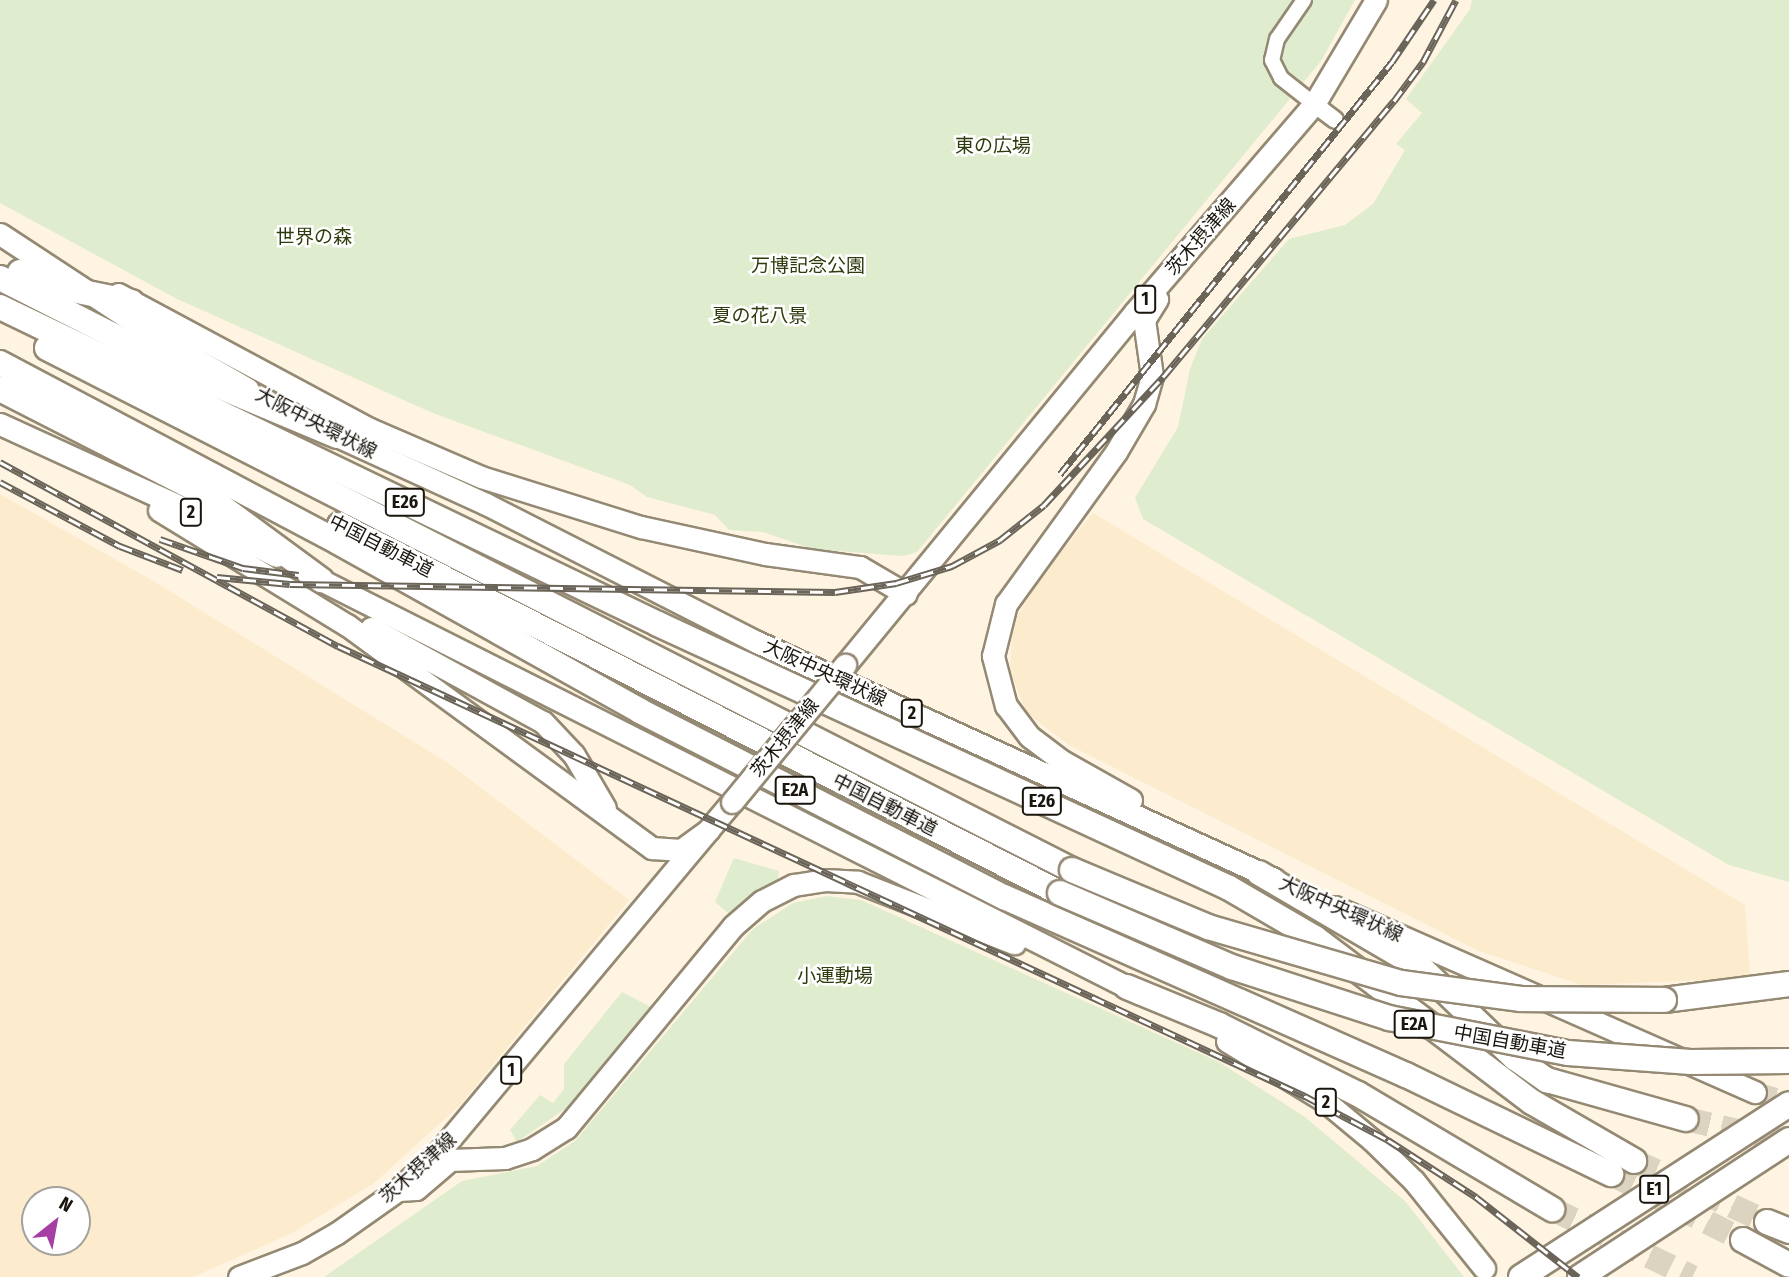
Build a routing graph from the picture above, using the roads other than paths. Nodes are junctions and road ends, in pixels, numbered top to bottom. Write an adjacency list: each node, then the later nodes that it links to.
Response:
1 (1304, 0): 3 (street)
2 (1376, 0): 3 (main road, 茨木摂津線 / 1)
3 (1314, 104): 4 (street); 8 (main road, 茨木摂津線 / 1)
4 (1335, 120)
5 (0, 229): 11 (main road)
6 (0, 234): 10 (main road, 大阪中央環状線 / 2)
7 (0, 263): 10 (highway)
8 (1178, 265): 21 (main road, 茨木摂津線 / 1); 24 (main road)
9 (0, 278): 18 (highway)
10 (90, 294): 11 (highway); 18 (main road, 大阪中央環状線 / 2)
11 (131, 302): 21 (main road)
12 (0, 307): 34 (highway, E26)
13 (0, 324): 27 (highway, 中国自動車道 / E2A, bridge)
14 (0, 353): 29 (highway, 中国自動車道 / E2A, bridge)
15 (0, 363): 35 (highway, E2A)
16 (0, 389): 20 (highway)
17 (0, 424): 19 (main road, 2)
18 (337, 436): 24 (main road, 大阪中央環状線 / 2)
19 (59, 450): 20 (main road, 2); 22 (main road)
20 (321, 580): 22 (main road); 26 (main road, 2)
21 (906, 594): 23 (main road, 茨木摂津線 / 1, bridge)
22 (619, 825): 23 (main road)
23 (709, 830): 36 (main road, 茨木摂津線 / 1)
24 (1206, 847): 25 (main road, 大阪中央環状線 / 2)
25 (1259, 873): 30 (main road, 大阪中央環状線 / 2); 32 (highway)
26 (1086, 967): 28 (main road, 2); 36 (main road)
27 (1789, 984)
28 (1127, 987): 37 (highway); 41 (main road, 2)
29 (1789, 1061)
30 (1755, 1092)
31 (1789, 1104): 43 (highway, E1)
32 (1686, 1119)
33 (1789, 1140): 38 (highway, E1)
34 (1634, 1161)
35 (1611, 1174)
36 (398, 1191): 42 (main road, 茨木摂津線 / 1)
37 (1552, 1209)
38 (1664, 1222): 44 (highway, E1); 45 (highway)
39 (1743, 1240): 40 (highway)
40 (1789, 1265)
41 (1484, 1268)
42 (239, 1277)
43 (1521, 1277)
44 (1580, 1277)
45 (1599, 1277)

